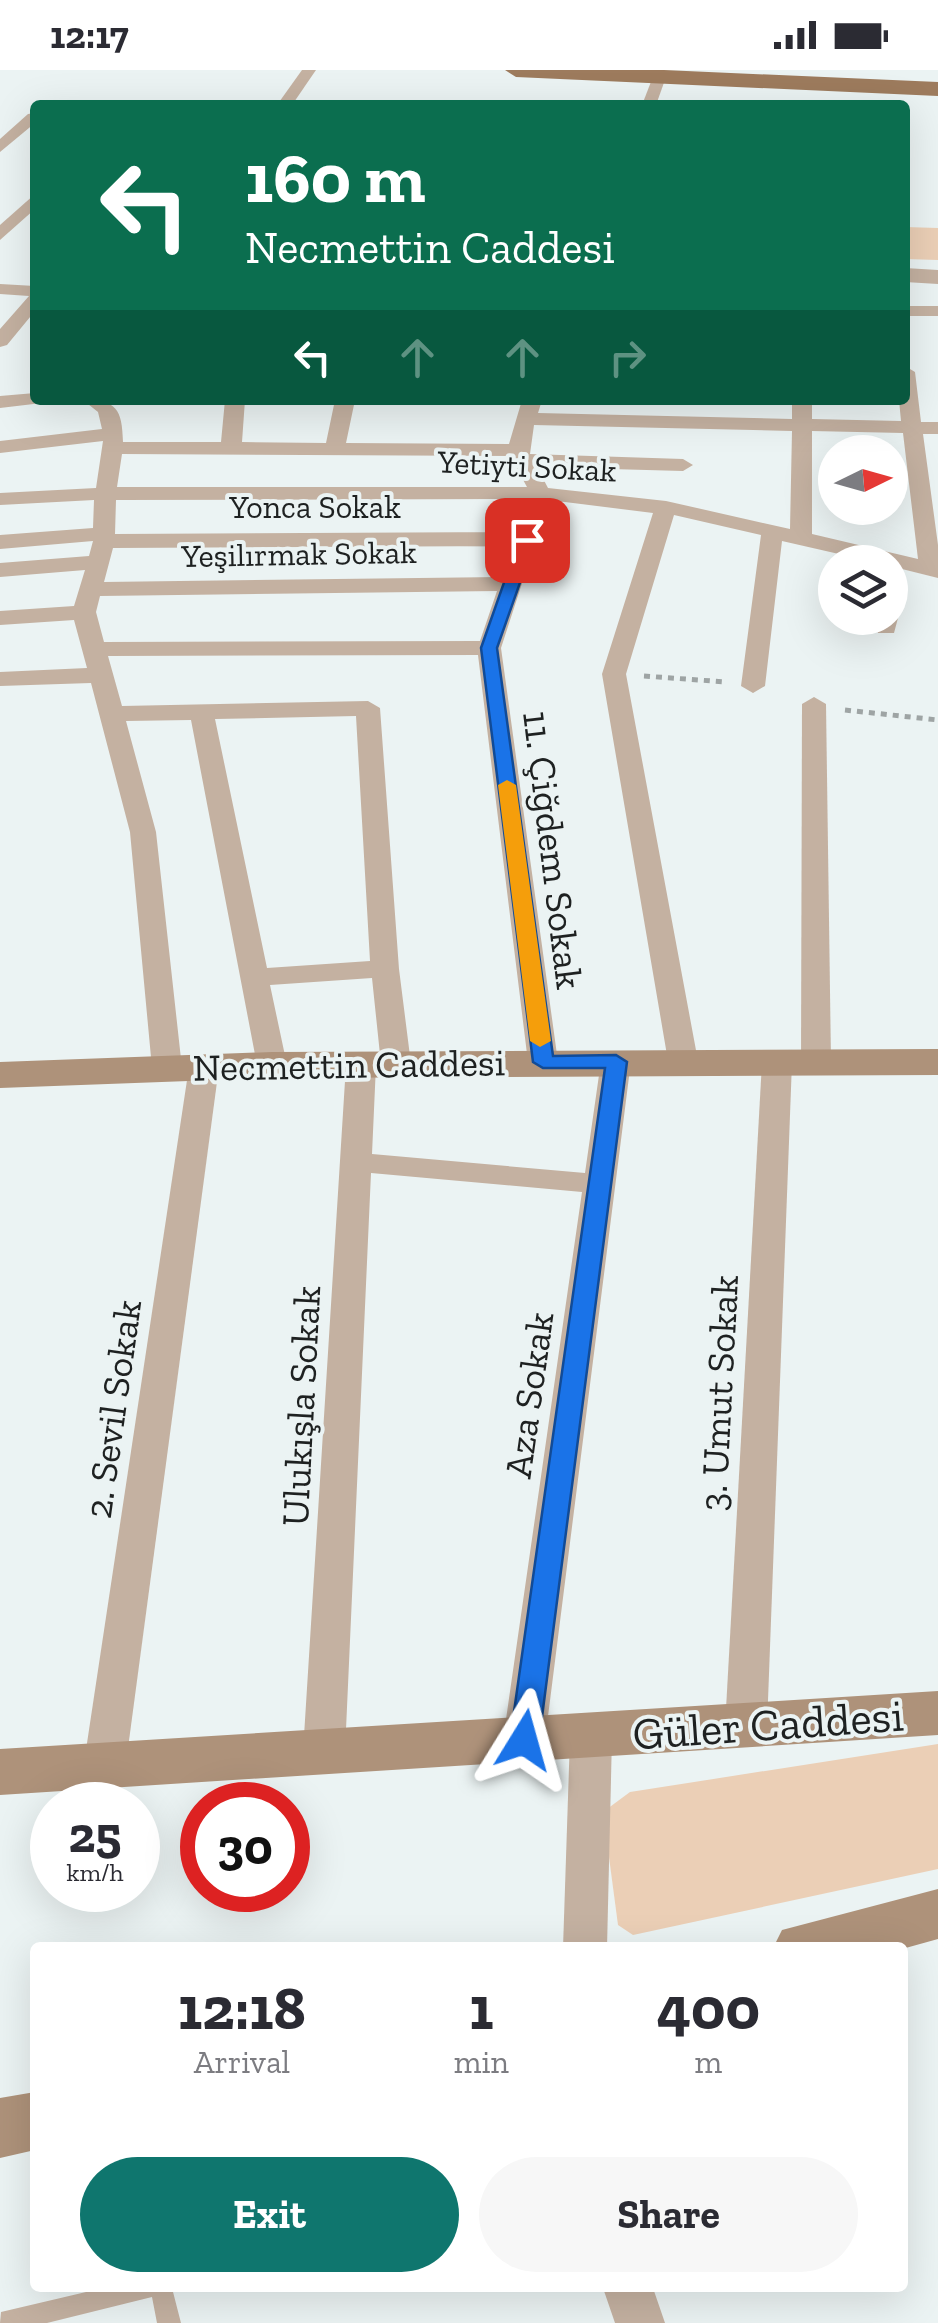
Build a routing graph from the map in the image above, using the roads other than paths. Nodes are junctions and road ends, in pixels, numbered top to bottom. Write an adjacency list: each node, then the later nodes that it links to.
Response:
1 (309, 70): 6 (street)
2 (516, 70): 3 (main road)
3 (670, 79): 4 (main road); 5 (main road); 7 (street)
4 (938, 81)
5 (938, 89)
6 (288, 100)
7 (652, 100)
8 (0, 116): 9 (street)
9 (30, 121)
10 (30, 125): 11 (street)
11 (6, 140)
12 (30, 205): 13 (street)
13 (0, 236)
14 (910, 264): 15 (street)
15 (938, 265)
16 (910, 275): 17 (street)
17 (938, 277)
18 (0, 289): 19 (street)
19 (30, 291)
20 (30, 306): 23 (street)
21 (910, 311): 22 (street)
22 (938, 311)
23 (0, 341)
24 (30, 399): 25 (street)
25 (0, 402)
26 (101, 405): 37 (street)
27 (236, 405): 39 (street)
28 (344, 405): 40 (street)
29 (690, 405): 33 (street)
30 (802, 405): 34 (street)
31 (908, 405): 35 (street)
32 (528, 410): 33 (street); 41 (street)
33 (688, 422): 34 (street); 42 (street)
34 (802, 425): 35 (street); 48 (street)
35 (910, 427): 36 (street); 54 (street)
36 (938, 428)
37 (113, 441): 38 (street); 39 (street); 44 (street)
38 (0, 447)
39 (232, 449): 40 (street)
40 (336, 449): 41 (street)
41 (519, 455): 42 (street); 43 (street)
42 (677, 491): 43 (street, Yetiyti Sokak); 46 (street, Yetiyti Sokak); 68 (street)
43 (540, 493): 44 (street, Yetiyti Sokak); 47 (street)
44 (105, 494): 45 (street, Yetiyti Sokak); 50 (street)
45 (0, 498)
46 (772, 533): 48 (street, Yetiyti Sokak); 62 (street)
47 (527, 540): 50 (street, Yonca Sokak); 55 (street)
48 (801, 540): 51 (street, Yetiyti Sokak)
49 (0, 542): 50 (street, Yonca Sokak)
50 (102, 545): 53 (street); 56 (street)
51 (822, 545)
52 (908, 565): 54 (street, Yetiyti Sokak)
53 (0, 570)
54 (934, 570)
55 (510, 584): 56 (street, Yeşilırmak Sokak); 58 (street)
56 (87, 601): 57 (street, Yeşilırmak Sokak); 59 (street, 2. Sevil Sokak)
57 (0, 618)
58 (489, 648): 59 (street); 69 (street, 11. Çiğdem Sokak)
59 (91, 649): 60 (street, 2. Sevil Sokak)
60 (104, 675): 61 (street); 64 (street, 2. Sevil Sokak)
61 (0, 679)
62 (753, 686)
63 (814, 704): 71 (street, 3. Umut Sokak)
64 (114, 714): 65 (street); 75 (street, 2. Sevil Sokak)
65 (202, 714): 66 (street, Ulukışla Sokak); 67 (street)
66 (385, 969): 67 (street); 73 (street, Ulukışla Sokak)
67 (254, 977): 74 (street)
68 (684, 1061): 70 (main road, Necmettin Caddesi); 71 (main road, Necmettin Caddesi)
69 (543, 1062): 70 (main road, Necmettin Caddesi); 73 (main road, Necmettin Caddesi)
70 (616, 1062): 78 (street, Aza Sokak)
71 (797, 1062): 72 (main road, Necmettin Caddesi); 80 (street, 3. Umut Sokak)
72 (938, 1062)
73 (378, 1064): 74 (main road, Necmettin Caddesi); 77 (street, Ulukışla Sokak)
74 (272, 1065): 75 (main road, Necmettin Caddesi)
75 (186, 1068): 76 (main road, Necmettin Caddesi); 84 (street, 2. Sevil Sokak)
76 (1, 1081)
77 (358, 1162): 78 (street); 83 (street, Ulukışla Sokak)
78 (600, 1184): 82 (street, Aza Sokak)
79 (938, 1713): 80 (main road, Güler Caddesi)
80 (746, 1727): 81 (main road, Güler Caddesi)
81 (591, 1736): 82 (main road, Güler Caddesi); 87 (street)
82 (524, 1740): 83 (main road, Güler Caddesi)
83 (324, 1752): 84 (main road, Güler Caddesi)
84 (105, 1764): 85 (main road, Güler Caddesi)
85 (0, 1772)
86 (938, 1914): 88 (main road)
87 (585, 1942)
88 (828, 1942)
89 (30, 2121): 90 (main road)
90 (0, 2128)
91 (130, 2292): 94 (lane)
92 (162, 2292): 95 (lane)
93 (629, 2292): 96 (street)
94 (2, 2323)
95 (169, 2323)
96 (640, 2323)

